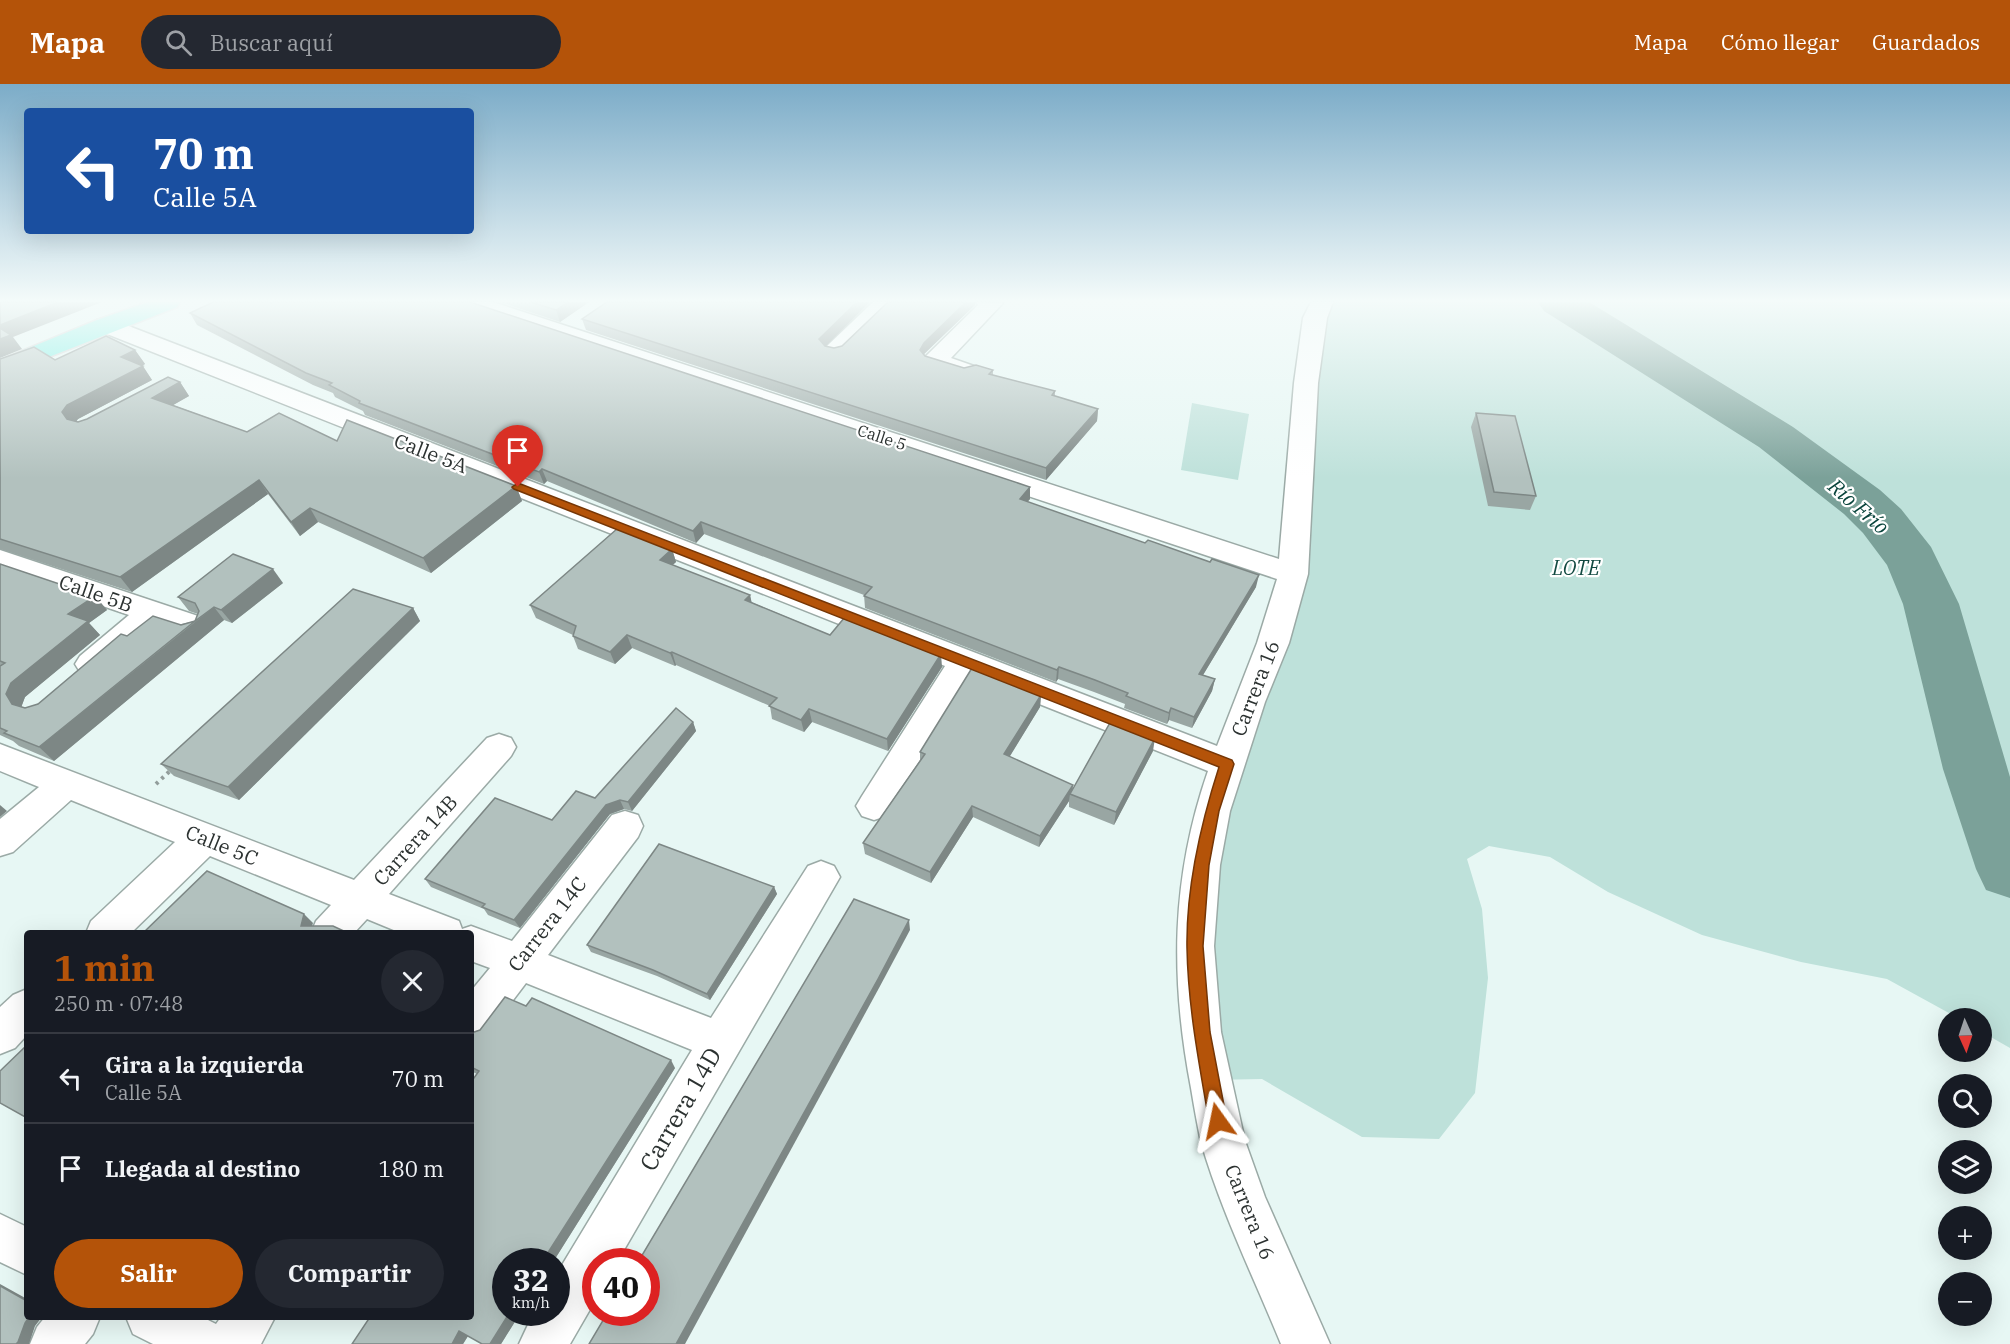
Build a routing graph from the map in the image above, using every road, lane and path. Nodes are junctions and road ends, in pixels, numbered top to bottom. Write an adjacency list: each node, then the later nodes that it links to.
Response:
1 (20, 361): 7 (main road)
2 (198, 361): 6 (street, Calle 5A)
3 (674, 361): 11 (street, Calle 5)
4 (935, 361): 8 (street)
5 (1309, 361): 11 (street, Carrera 16)
6 (206, 364): 9 (street); 14 (street, Calle 5A)
7 (0, 369)
8 (965, 371)
9 (178, 378)
10 (0, 560): 12 (street, Calle 5B)
11 (1293, 574): 18 (street, Carrera 16)
12 (152, 613): 13 (street, Calle 5B); 15 (street)
13 (193, 626)
14 (964, 662): 18 (street, Calle 5A); 21 (street)
15 (65, 685)
16 (500, 747): 27 (street, Carrera 14B)
17 (0, 758): 20 (street, Calle 5C)
18 (1227, 764): 46 (street, Carrera 16)
19 (174, 768): 22 (path)
20 (66, 783): 22 (street, Calle 5C); 25 (street)
21 (874, 806)
22 (130, 808): 24 (street, Calle 5C)
23 (625, 826): 32 (street, Carrera 14C)
24 (204, 838): 27 (street, Calle 5C); 28 (street)
25 (0, 841)
26 (821, 877): 36 (street, Carrera 14D)
27 (361, 900): 29 (street, Carrera 14B); 30 (street, Calle 5C)
28 (108, 930)
29 (333, 930)
30 (437, 930)
31 (474, 944): 32 (street)
32 (517, 961): 34 (street, Carrera 14C); 36 (street)
33 (24, 1011): 35 (street)
34 (474, 1019)
35 (0, 1034)
36 (720, 1041): 45 (street, Carrera 14D)
37 (0, 1237): 38 (street)
38 (24, 1250)
39 (74, 1320): 42 (street)
40 (156, 1320): 43 (street)
41 (249, 1320): 44 (street)
42 (54, 1344)
43 (204, 1344)
44 (231, 1344)
45 (543, 1344)
46 (1306, 1344)

